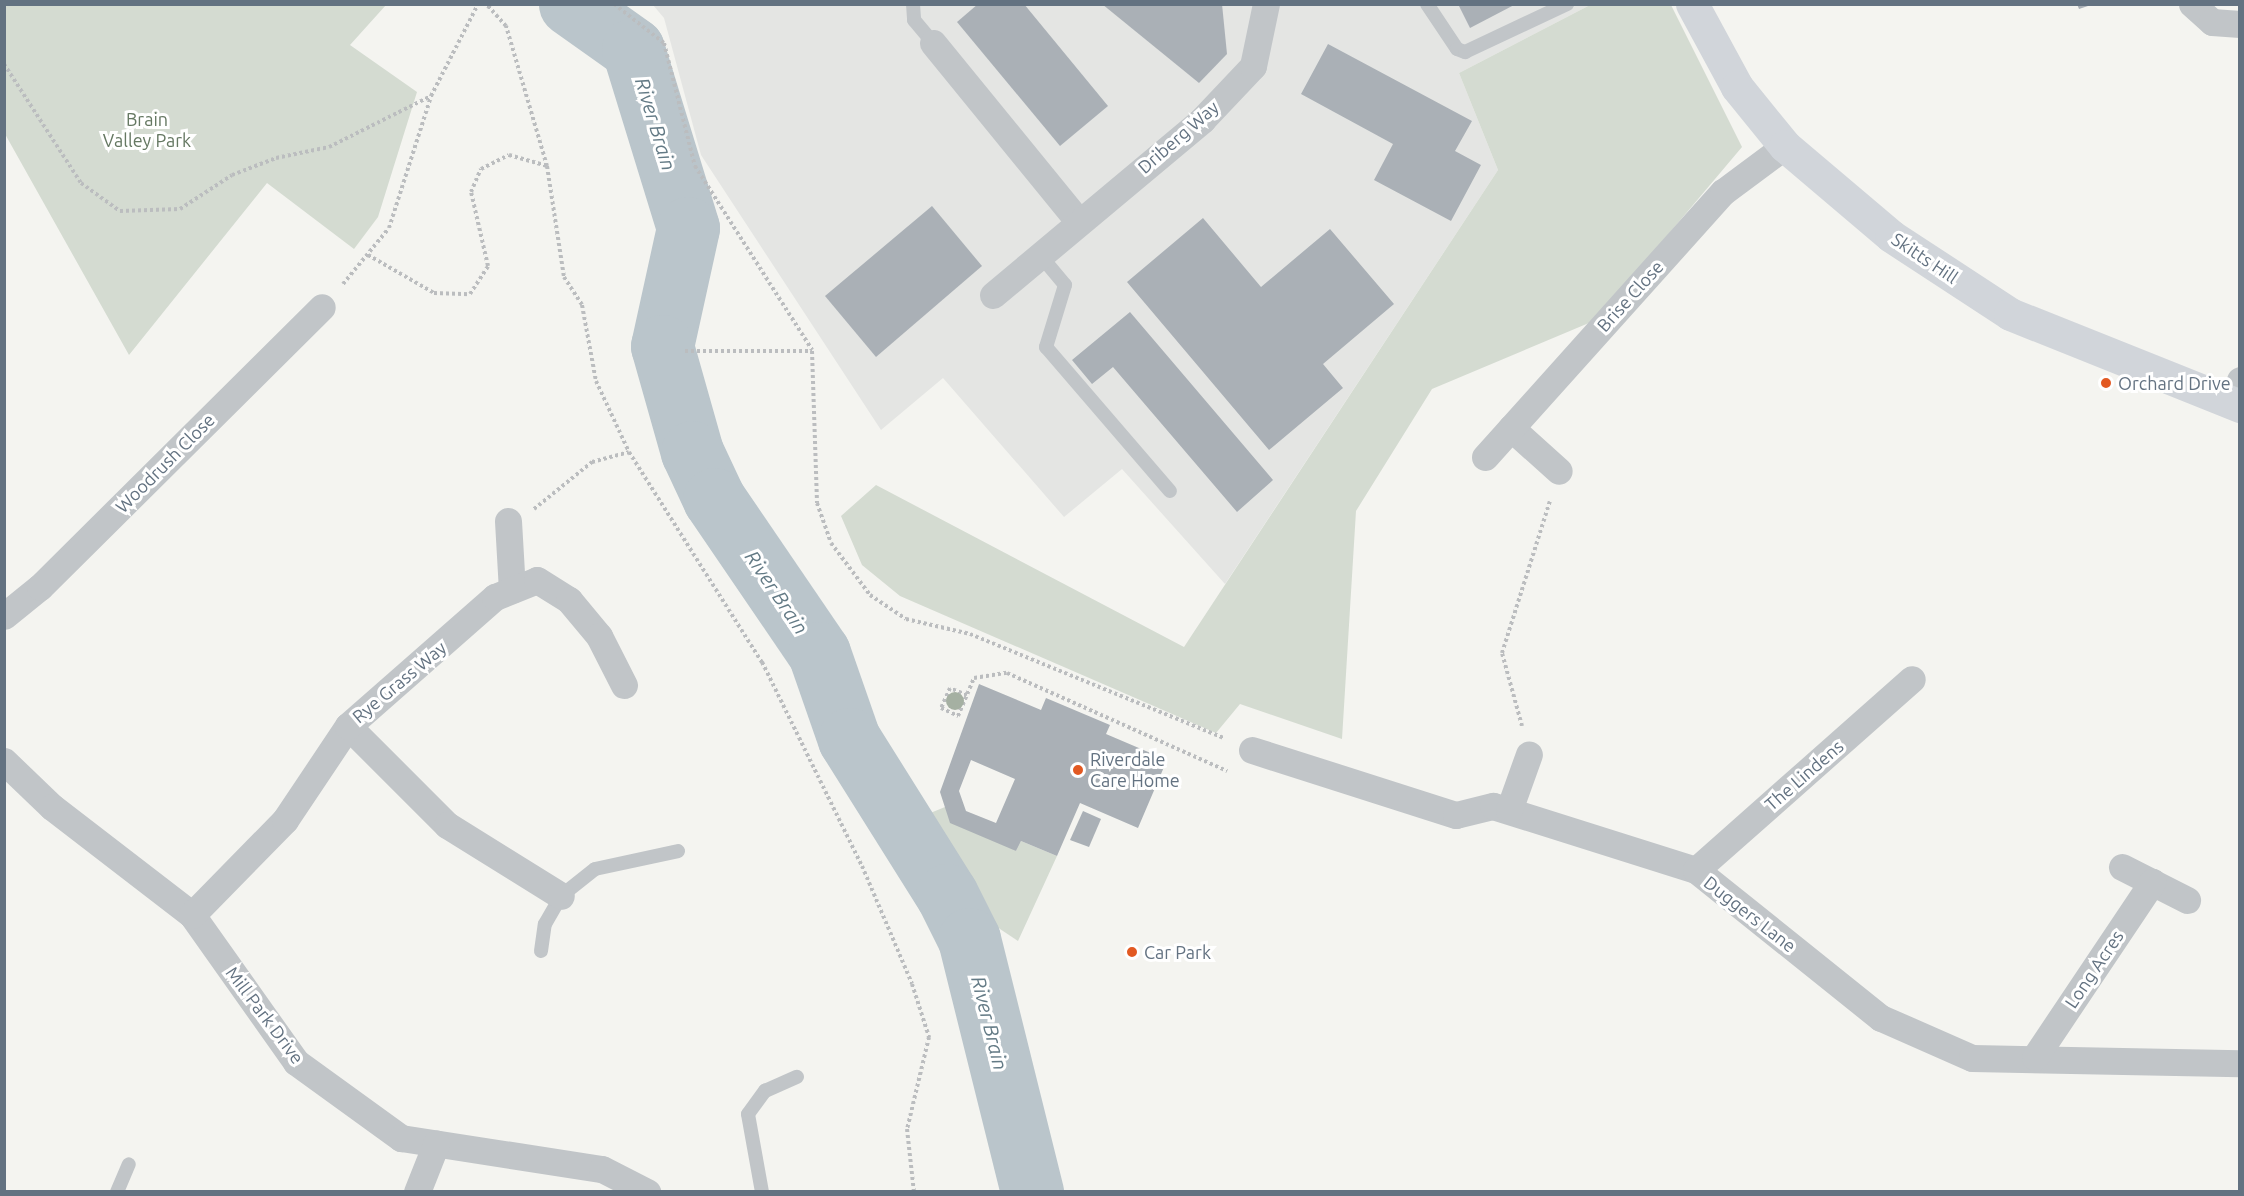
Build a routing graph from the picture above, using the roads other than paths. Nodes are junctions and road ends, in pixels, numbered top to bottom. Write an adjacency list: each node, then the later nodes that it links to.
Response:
1 (913, 4): 8 (lane)
2 (1266, 4): 10 (street, Driberg Way)
3 (1428, 4): 4 (lane)
4 (1567, 4)
5 (1692, 4): 9 (street, Skitts Hill)
6 (2192, 4): 7 (street)
7 (2240, 24)
8 (933, 43): 10 (street)
9 (1785, 146): 14 (street, Skitts Hill); 15 (street, Brise Close)
10 (1079, 222): 11 (street, Driberg Way)
11 (1040, 255): 12 (street, Driberg Way); 18 (lane)
12 (993, 295)
13 (322, 307): 21 (street, Woodrush Close)
14 (2237, 396)
15 (1511, 428): 16 (street, Brise Close); 17 (street)
16 (1485, 457)
17 (1559, 471)
18 (1170, 491)
19 (508, 521): 20 (street)
20 (512, 590): 23 (street, Rye Grass Way); 24 (street, Rye Grass Way)
21 (4, 616)
22 (1912, 679): 31 (street, The Lindens)
23 (624, 686)
24 (348, 726): 33 (street); 35 (street, Rye Grass Way)
25 (1252, 750): 28 (street, Duggers Lane)
26 (1529, 754): 28 (street)
27 (4, 761): 35 (street, Mill Park Drive)
28 (1509, 810): 31 (street, Duggers Lane)
29 (678, 851): 33 (lane)
30 (2122, 867): 32 (street)
31 (1695, 870): 37 (street, Duggers Lane)
32 (2152, 882): 34 (street); 37 (street, Long Acres)
33 (561, 896): 36 (lane)
34 (2187, 900)
35 (192, 915): 40 (street, Mill Park Drive)
36 (541, 951)
37 (2035, 1057): 38 (street, Duggers Lane)
38 (2240, 1063)
39 (797, 1077): 45 (lane)
40 (436, 1144): 43 (street); 44 (street, Mill Park Drive)
41 (129, 1164): 42 (lane)
42 (117, 1191)
43 (417, 1191)
44 (647, 1191)
45 (762, 1191)

